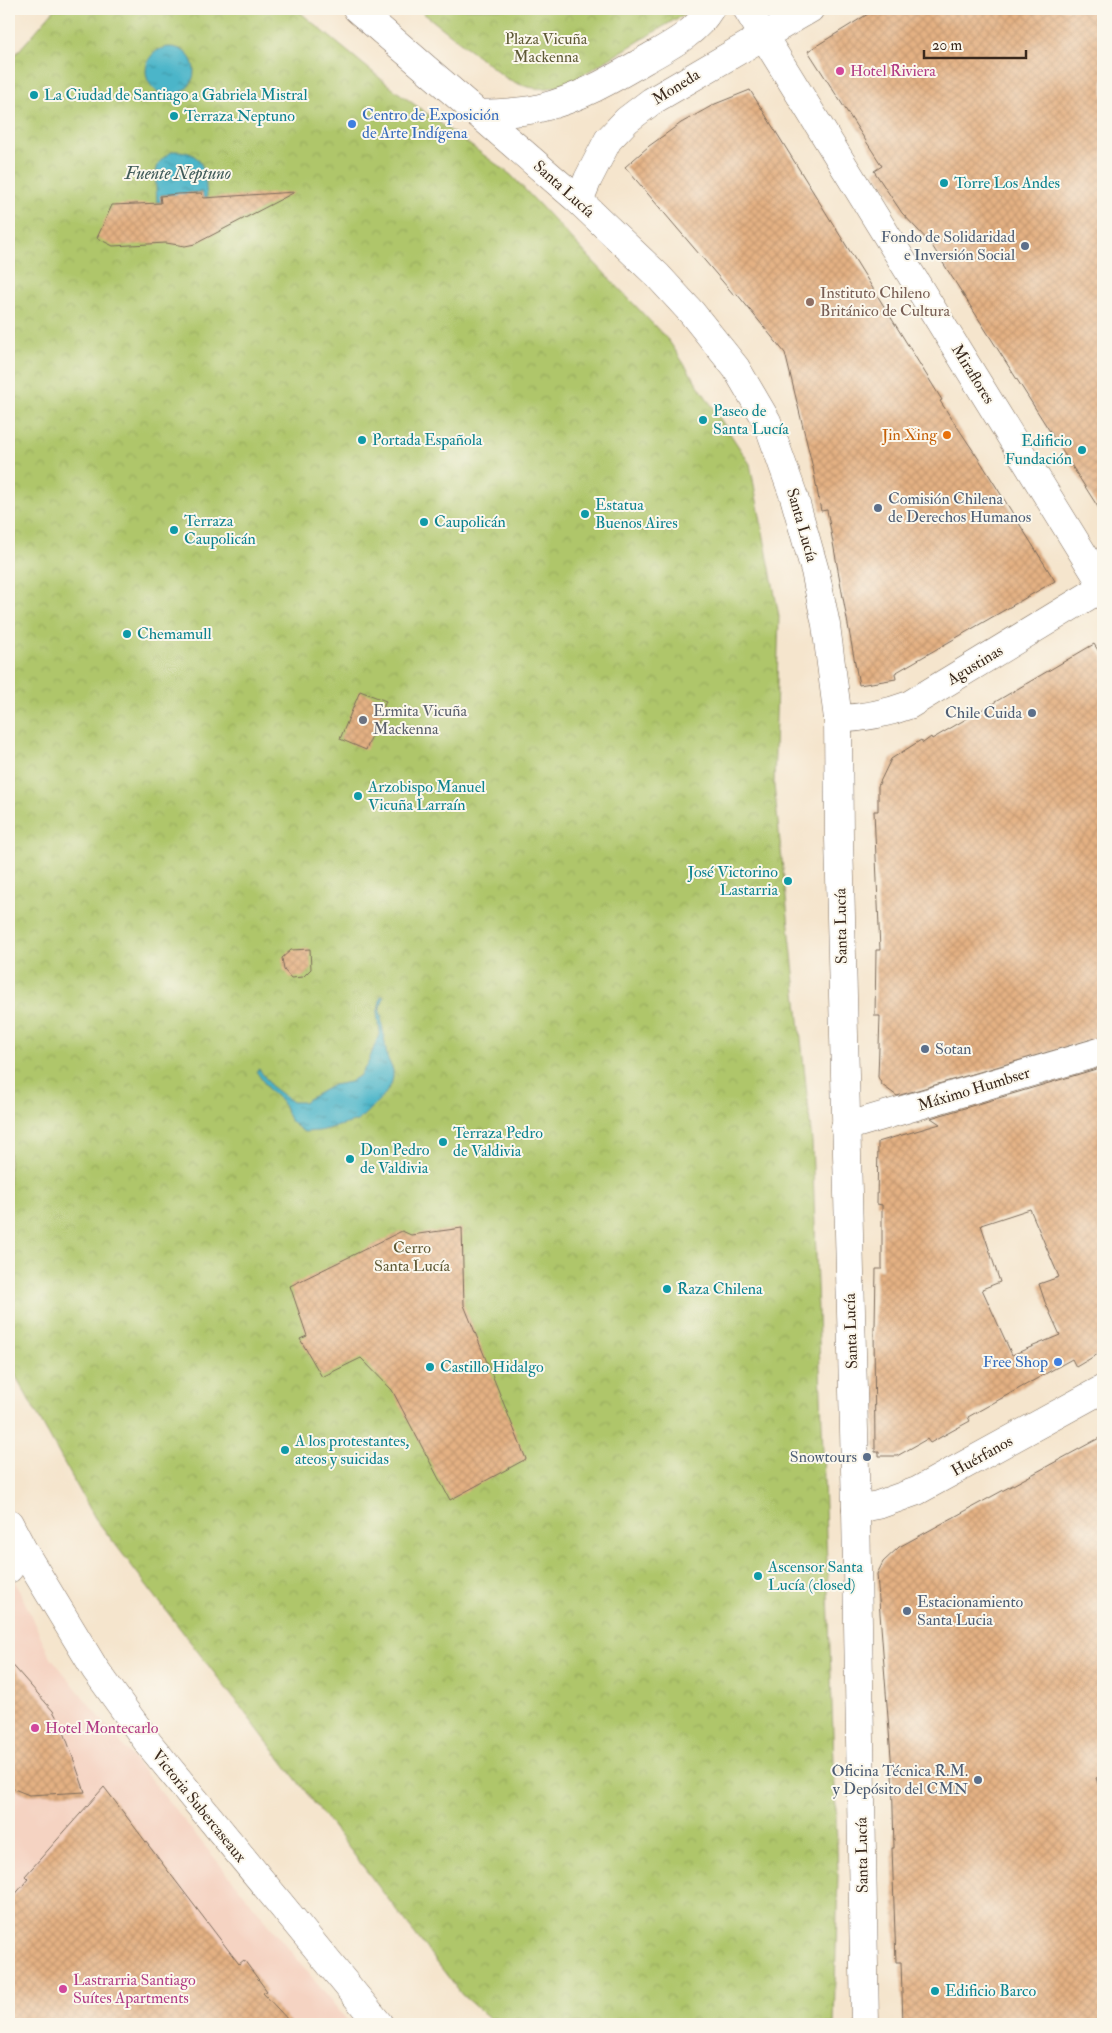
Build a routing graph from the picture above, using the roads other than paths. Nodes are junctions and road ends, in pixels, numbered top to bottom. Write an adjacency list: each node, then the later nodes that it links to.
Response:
1 (357, 9): 6 (main road, Santa Lucía)
2 (710, 9): 6 (main road)
3 (747, 9): 5 (main road, Miraflores)
4 (810, 9): 5 (main road, Moneda)
5 (765, 36): 7 (main road, Moneda); 8 (main road, Miraflores)
6 (479, 114): 7 (main road, Santa Lucía)
7 (579, 202): 9 (main road, Santa Lucía)
8 (1103, 587): 9 (main road, Agustinas)
9 (838, 719): 11 (main road, Santa Lucía)
10 (1103, 1051): 11 (main road, Máximo Humbser)
11 (845, 1127): 13 (main road, Santa Lucía)
12 (1103, 1389): 13 (main road, Huérfanos)
13 (856, 1509): 17 (main road, Santa Lucía)
14 (9, 1522): 15 (main road, Victoria Subercaseaux)
15 (16, 1559): 16 (main road, Victoria Subercaseaux)
16 (379, 2024)
17 (865, 2024)

